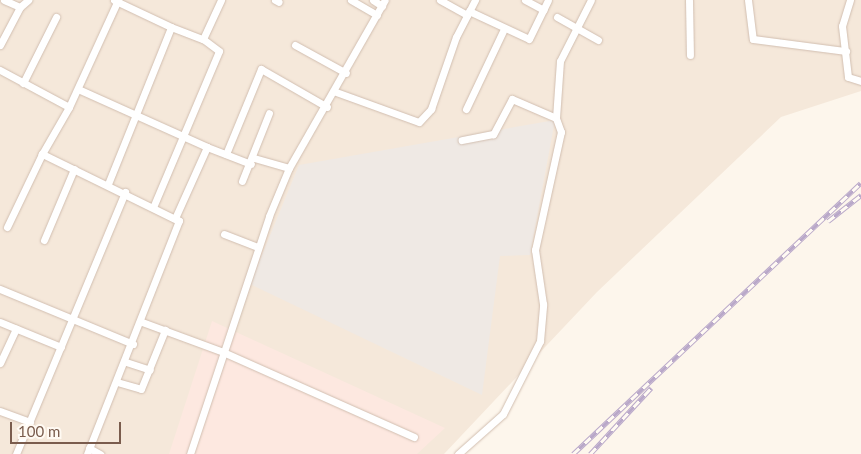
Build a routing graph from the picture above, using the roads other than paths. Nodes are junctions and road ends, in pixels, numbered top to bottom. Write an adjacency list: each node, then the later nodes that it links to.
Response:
1 (4, 0): 16 (street)
2 (28, 0): 16 (street)
3 (117, 0): 22 (street); 35 (street)
4 (221, 0): 25 (street)
5 (351, 0): 19 (street)
6 (373, 0): 15 (street)
7 (440, 0): 18 (street)
8 (475, 0): 18 (street)
9 (526, 0): 17 (street)
10 (548, 0): 17 (street)
11 (591, 0): 23 (street)
12 (689, 0): 30 (street)
13 (748, 0): 29 (street)
14 (850, 0): 29 (street)
15 (383, 3): 19 (street)
16 (20, 7): 27 (street)
17 (544, 10): 24 (street)
18 (468, 13): 24 (street); 36 (street)
19 (377, 15): 32 (street)
20 (56, 17): 34 (street)
21 (557, 17): 23 (street)
22 (171, 27): 25 (street); 41 (street)
23 (578, 28): 26 (street); 42 (street)
24 (503, 31): 39 (street)
25 (203, 39): 43 (street)
26 (598, 40)
27 (0, 45)
28 (295, 45): 32 (street)
29 (846, 51): 33 (street)
30 (690, 55)
31 (0, 70): 34 (street)
32 (346, 73): 36 (street)
33 (861, 81)
34 (23, 83): 37 (street)
35 (78, 89): 37 (street); 41 (street)
36 (336, 92): 38 (street)
37 (69, 107): 46 (street)
38 (328, 107): 47 (street); 49 (street)
39 (466, 109)
40 (269, 113): 48 (street)
41 (135, 118): 43 (street); 52 (street)
42 (556, 118): 44 (street); 80 (street)
43 (184, 137): 45 (street); 54 (street)
44 (462, 140)
45 (208, 147): 47 (street); 55 (street)
46 (42, 154): 50 (street); 56 (street)
47 (226, 154): 48 (street)
48 (252, 161): 49 (street); 51 (street)
49 (289, 168): 59 (street)
50 (74, 169): 52 (street); 58 (street)
51 (242, 181)
52 (108, 184): 53 (street)
53 (125, 192): 54 (street); 61 (street)
54 (154, 205): 55 (street)
55 (176, 216): 63 (street)
56 (6, 227)
57 (224, 234): 59 (street)
58 (44, 240)
59 (258, 247): 68 (street)
60 (0, 289): 61 (street)
61 (74, 316): 66 (street); 67 (street)
62 (0, 322): 64 (street)
63 (142, 322): 65 (street); 66 (street)
64 (16, 328): 67 (street); 70 (street)
65 (165, 330): 68 (street); 71 (street)
66 (133, 344): 69 (street)
67 (61, 347): 74 (street)
68 (224, 352): 75 (street); 79 (street)
69 (126, 362): 71 (street); 72 (street)
70 (0, 363)
71 (150, 370): 72 (street)
72 (117, 382): 76 (street)
73 (0, 410): 74 (street)
74 (30, 422): 77 (street)
75 (414, 437)
76 (88, 451): 78 (street)
77 (16, 454)
78 (100, 454)
79 (190, 454)
80 (458, 454)

